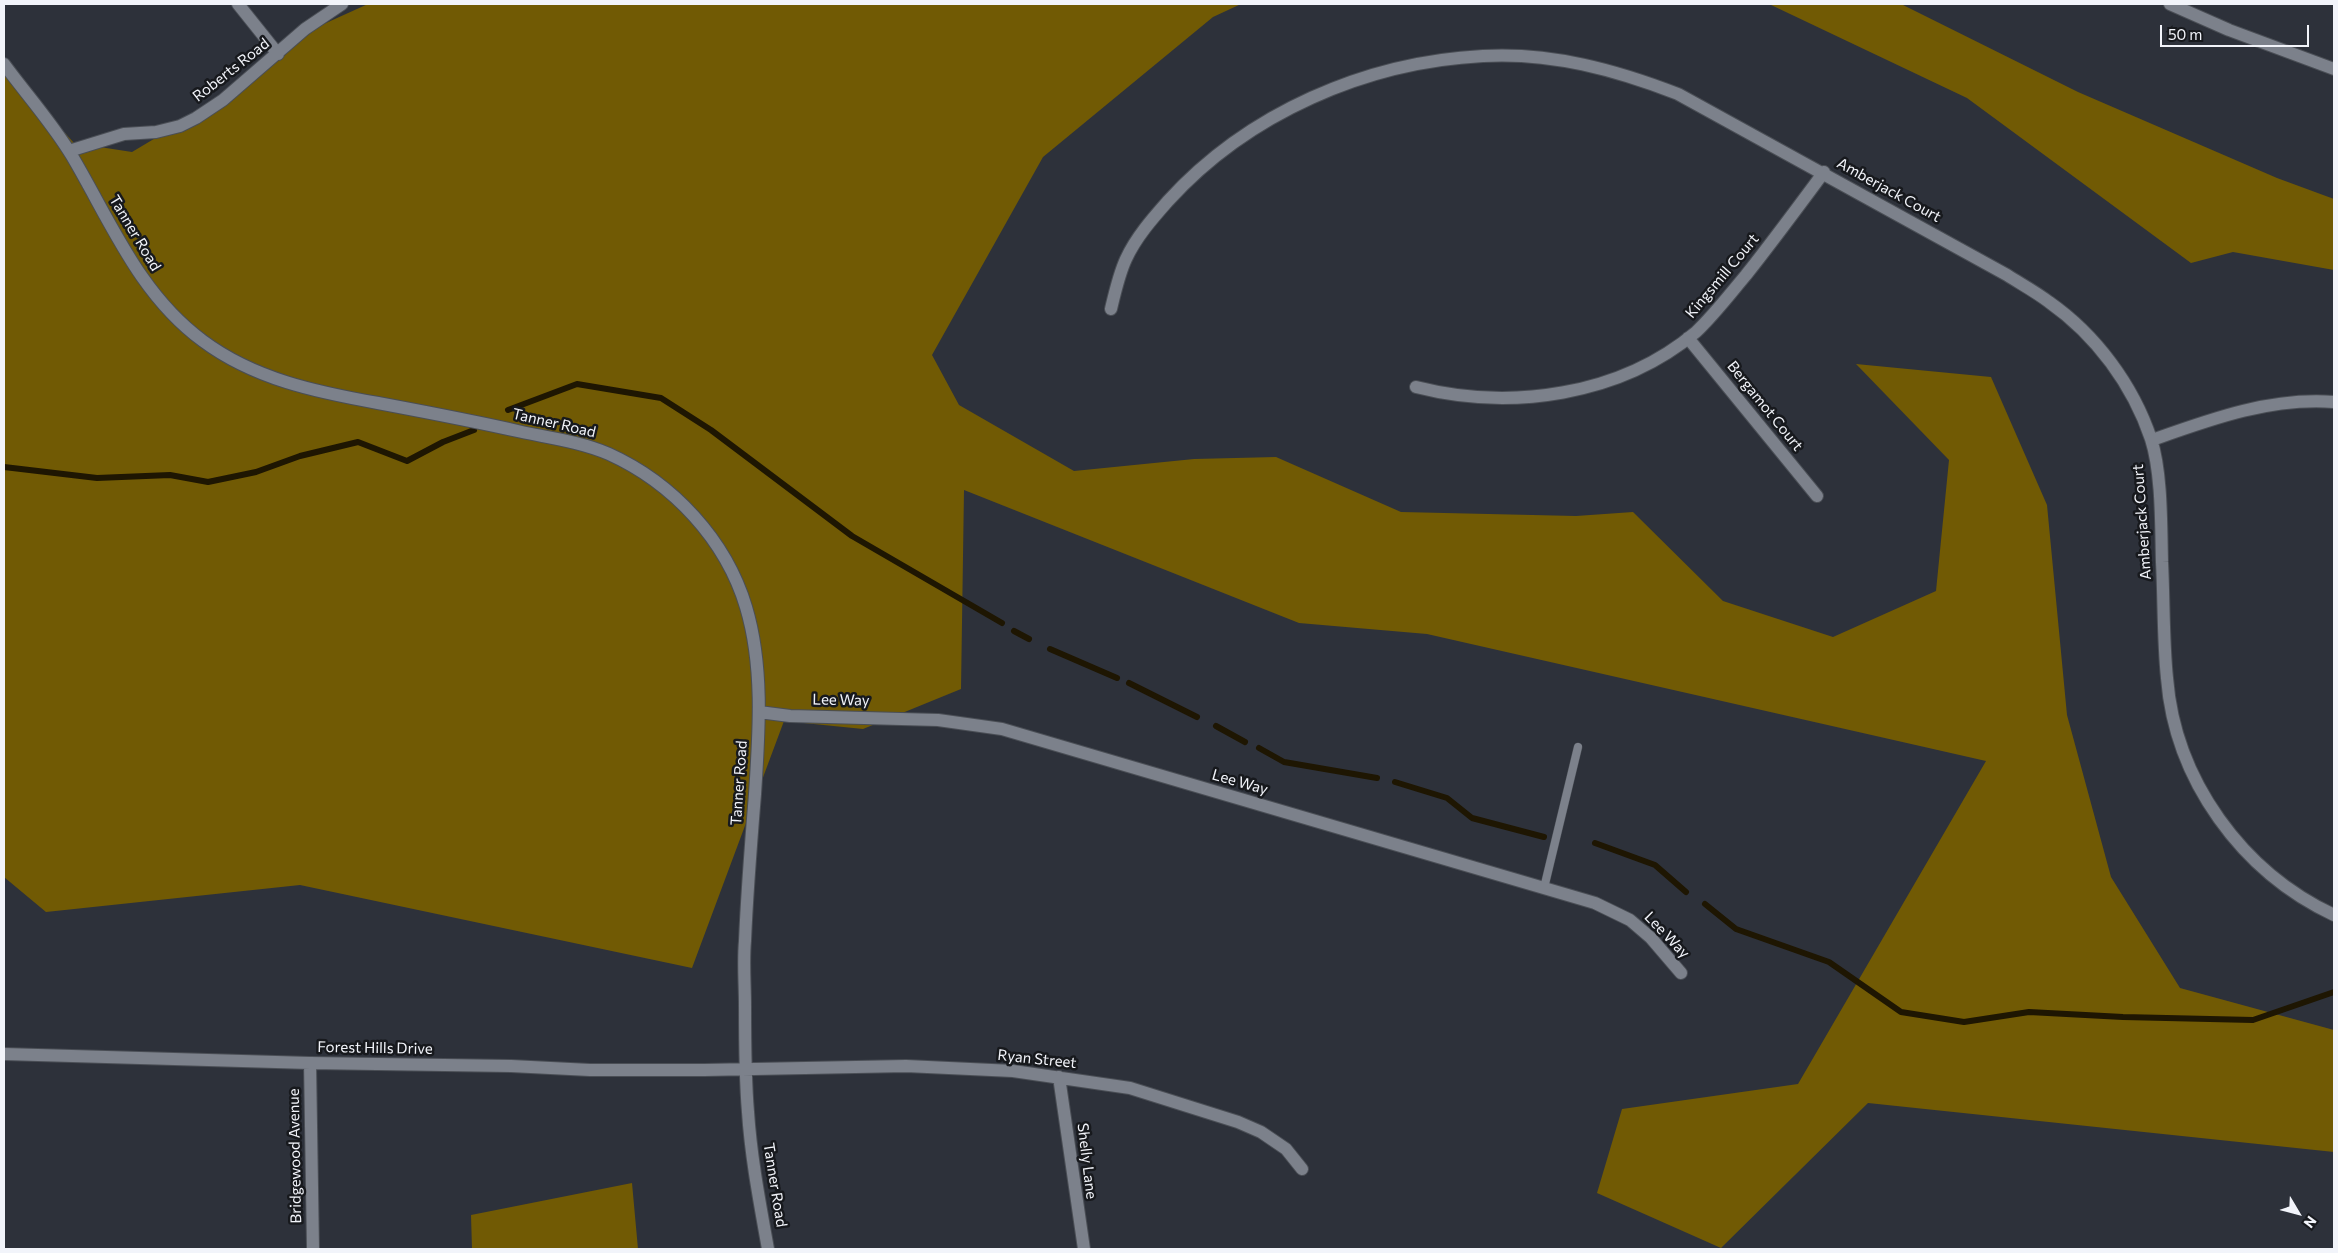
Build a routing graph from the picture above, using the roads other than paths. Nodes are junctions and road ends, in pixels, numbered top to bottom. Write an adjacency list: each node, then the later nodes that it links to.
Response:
1 (238, 4): 4 (street)
2 (342, 4): 4 (street, Roberts Road)
3 (2170, 4): 6 (street)
4 (278, 54): 7 (street, Roberts Road)
5 (4, 64): 7 (street, Tanner Road)
6 (2334, 69)
7 (69, 151): 15 (street, Tanner Road)
8 (1824, 172): 9 (street, Amberjack Court); 10 (street, Kingsmill Court); 13 (street, Amberjack Court)
9 (1111, 309)
10 (1688, 338): 11 (street, Kingsmill Court); 14 (street, Bergamot Court)
11 (1416, 387)
12 (2334, 402): 13 (street)
13 (2152, 440): 18 (street, Amberjack Court)
14 (1817, 496)
15 (759, 712): 17 (street, Lee Way); 22 (street, Tanner Road)
16 (1578, 747): 17 (lane)
17 (1544, 888): 19 (street, Lee Way)
18 (2334, 916)
19 (1682, 973)
20 (4, 1054): 21 (street, Forest Hills Drive)
21 (310, 1063): 22 (street, Forest Hills Drive); 25 (street, Bridgewood Avenue)
22 (746, 1068): 23 (street, Ryan Street); 26 (street, Tanner Road)
23 (1058, 1077): 24 (street, Ryan Street); 27 (street, Shelly Lane)
24 (1302, 1169)
25 (313, 1249)
26 (768, 1249)
27 (1084, 1249)

